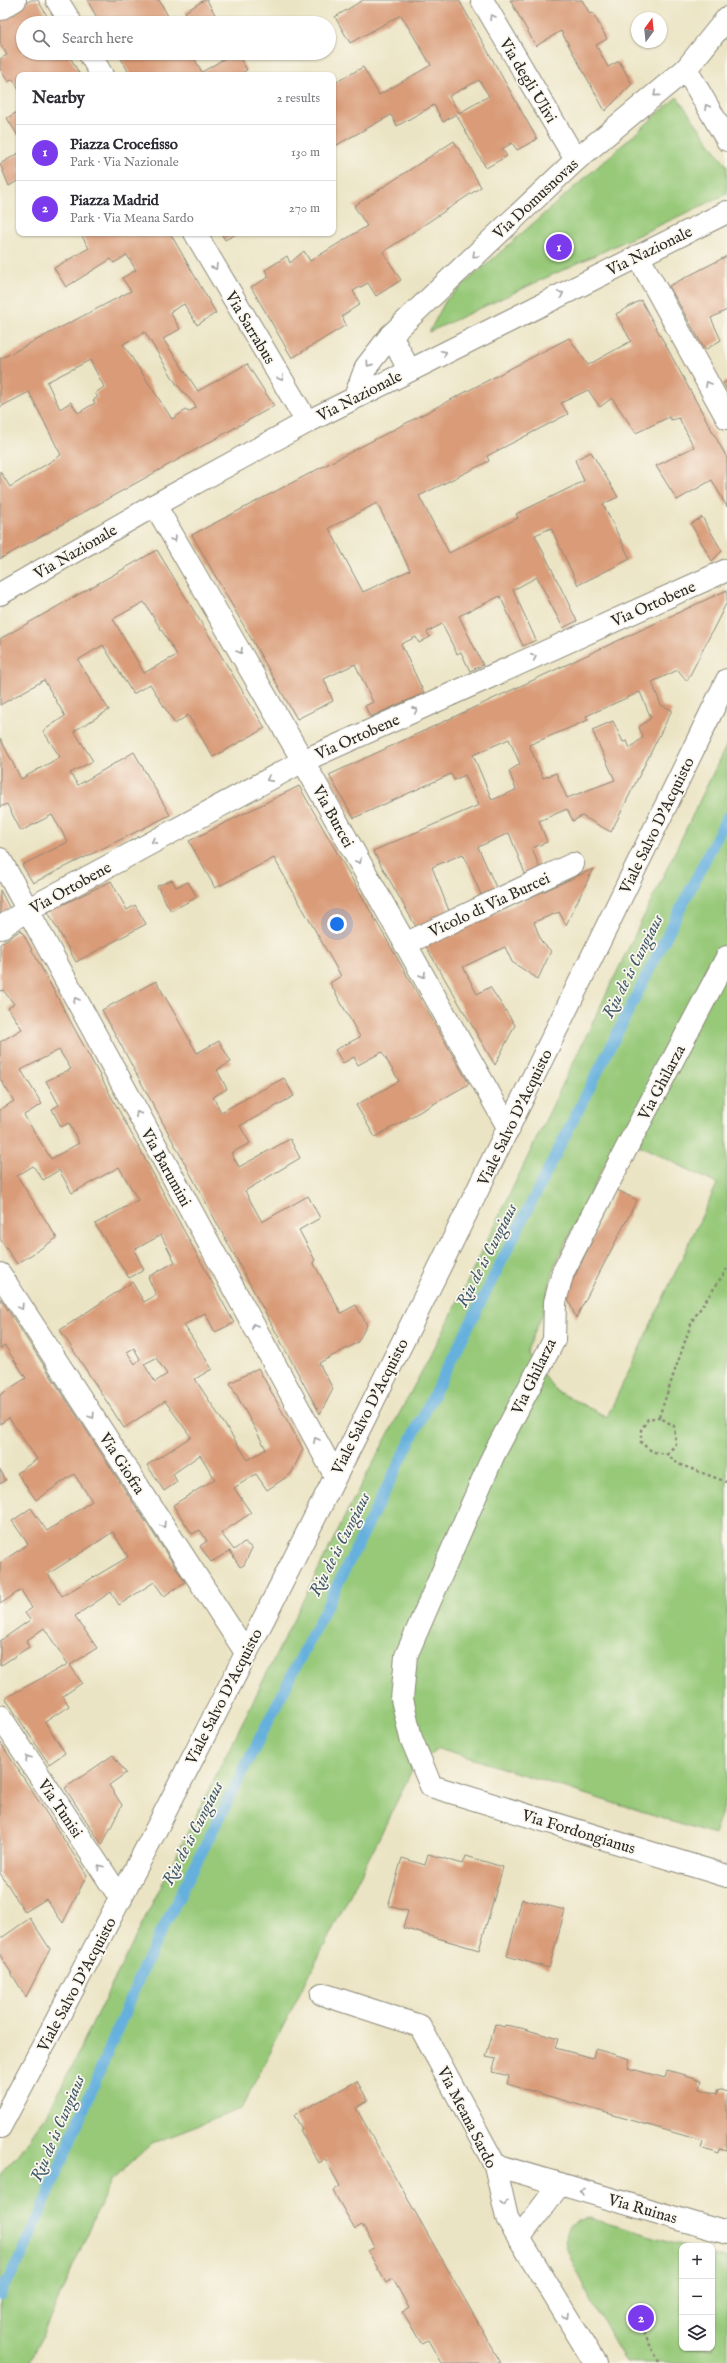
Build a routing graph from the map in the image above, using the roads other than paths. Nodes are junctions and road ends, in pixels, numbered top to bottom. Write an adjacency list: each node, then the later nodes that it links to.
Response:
1 (16, 0): 4 (street)
2 (57, 0): 5 (street)
3 (482, 0): 11 (street, Via degli Ulivi, one-way to 3)
4 (0, 9)
5 (67, 16)
6 (727, 18): 8 (street, Via Domusnovas)
7 (93, 60): 9 (street)
8 (686, 69): 10 (street, one-way to 8); 11 (street, Via Domusnovas, one-way to 11)
9 (100, 72)
10 (727, 140)
11 (576, 160): 15 (street, Via Domusnovas, one-way to 15)
12 (727, 212): 14 (street, Via Nazionale)
13 (197, 236): 19 (street, Via Sarrabus, one-way to 19)
14 (638, 256): 16 (street, Via Nazionale, one-way to 14); 18 (street, one-way to 14)
15 (391, 334): 16 (street); 17 (street, Via Domusnovas, one-way to 17)
16 (409, 370): 17 (street, Via Nazionale)
17 (356, 397): 19 (street, Via Nazionale)
18 (727, 418)
19 (307, 422): 20 (street, Via Nazionale)
20 (155, 505): 22 (street, Via Nazionale); 24 (street, Via Burcei, one-way to 24)
21 (727, 570): 24 (street, Via Ortobene, one-way to 21)
22 (0, 594)
23 (727, 680): 31 (street, Viale Salvo D'Acquisto)
24 (303, 760): 27 (street, Via Ortobene, one-way to 27); 29 (street, Via Burcei, one-way to 29)
25 (0, 859): 27 (street, Via Barumini)
26 (573, 864): 29 (street, Vicolo di Via Burcei)
27 (27, 910): 28 (street, Via Ortobene); 33 (street, Via Barumini, one-way to 27)
28 (0, 928)
29 (405, 944): 31 (street, Via Burcei, one-way to 31)
30 (727, 957): 36 (street, Via Ghilarza)
31 (509, 1129): 33 (street, Viale Salvo D'Acquisto)
32 (0, 1274): 34 (street, Via Giofra, one-way to 34)
33 (335, 1475): 34 (street, Viale Salvo D'Acquisto)
34 (245, 1651): 38 (street, Viale Salvo D'Acquisto)
35 (0, 1716): 38 (street, Via Tunisi, one-way to 35)
36 (431, 1786): 37 (street, Via Fordongianus)
37 (727, 1876)
38 (122, 1899): 40 (street, Viale Salvo D'Acquisto)
39 (322, 1994): 41 (street, Via Meana Sardo)
40 (0, 2127)
41 (496, 2165): 42 (street, Via Ruinas); 44 (street, Via Meana Sardo, one-way to 44)
42 (560, 2184): 43 (street, Via Ruinas, one-way to 42); 44 (street)
43 (727, 2233)
44 (519, 2238): 45 (street, Via Meana Sardo, one-way to 45)
45 (595, 2363)

